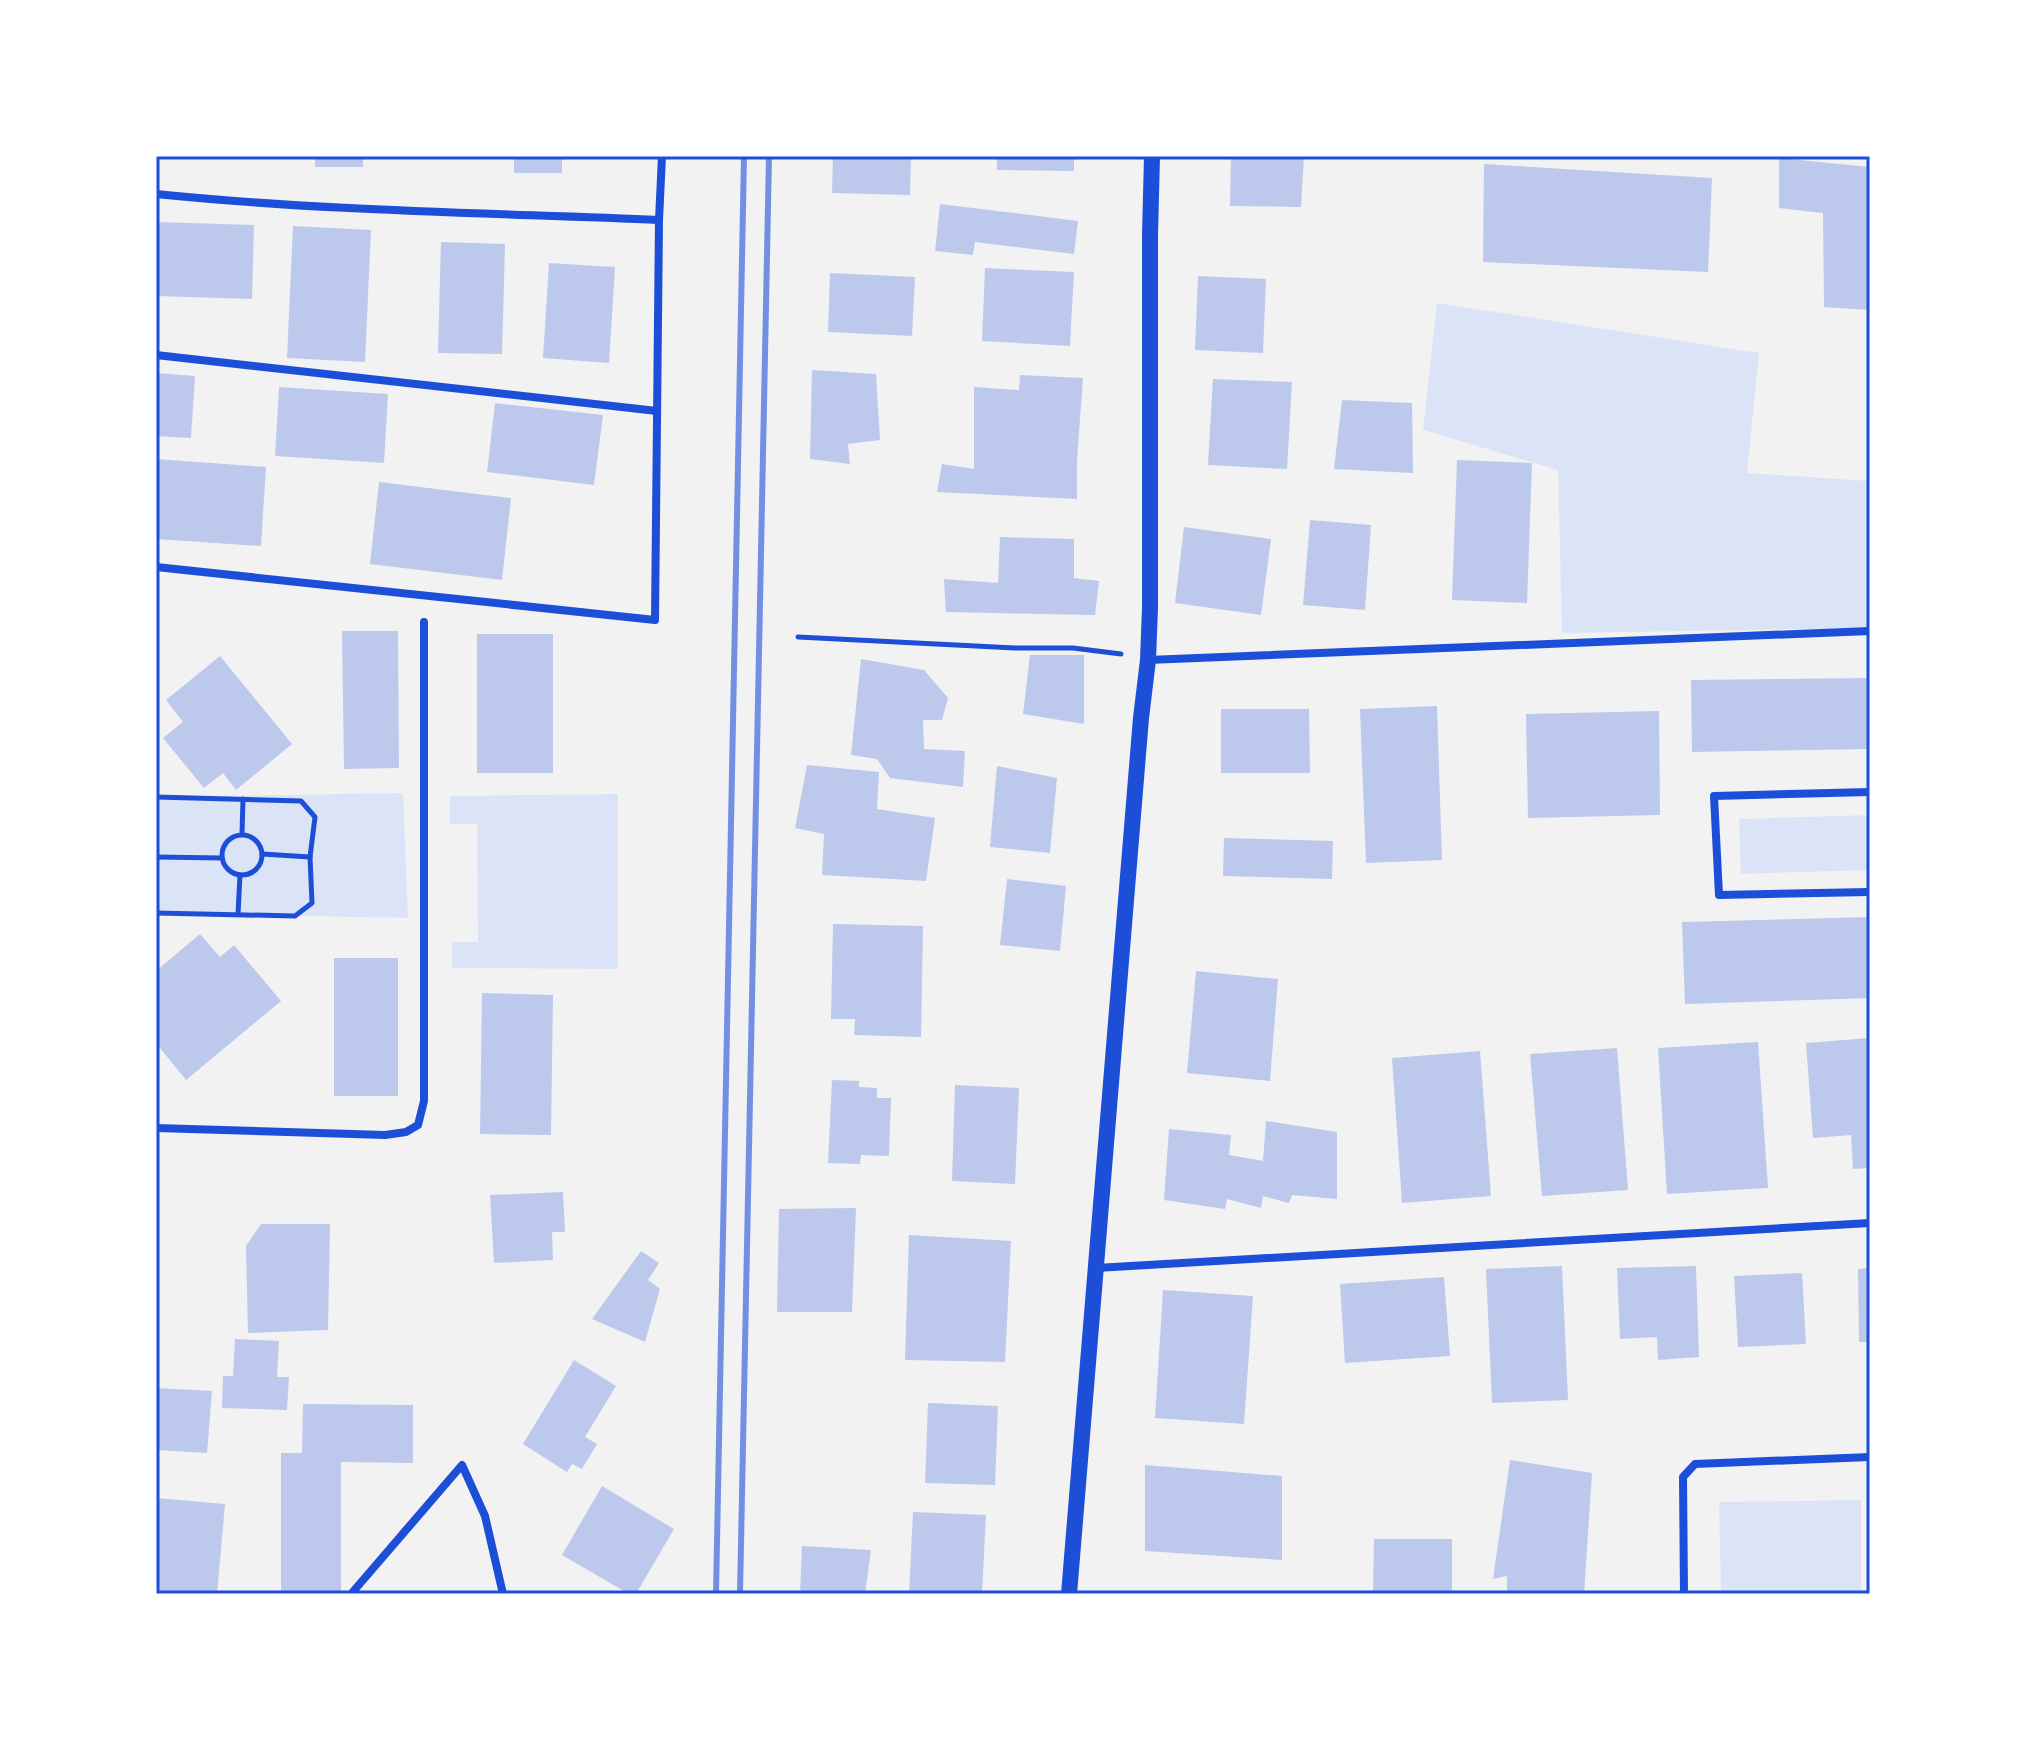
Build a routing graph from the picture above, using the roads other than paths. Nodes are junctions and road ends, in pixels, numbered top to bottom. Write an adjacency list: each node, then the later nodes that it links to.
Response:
1 (662, 156): 4 (street)
2 (1152, 156): 10 (main road)
3 (156, 194): 4 (street)
4 (659, 220): 6 (street)
5 (156, 355): 6 (street)
6 (657, 411): 7 (street)
7 (156, 567)
8 (424, 622): 13 (street)
9 (1870, 631): 10 (street)
10 (1148, 660): 15 (main road)
11 (1870, 792): 12 (street)
12 (1870, 892)
13 (156, 1128)
14 (1870, 1223): 15 (street)
15 (1096, 1268): 19 (main road)
16 (1870, 1457): 20 (street)
17 (351, 1594): 18 (street)
18 (503, 1594)
19 (1069, 1594)
20 (1684, 1594)

